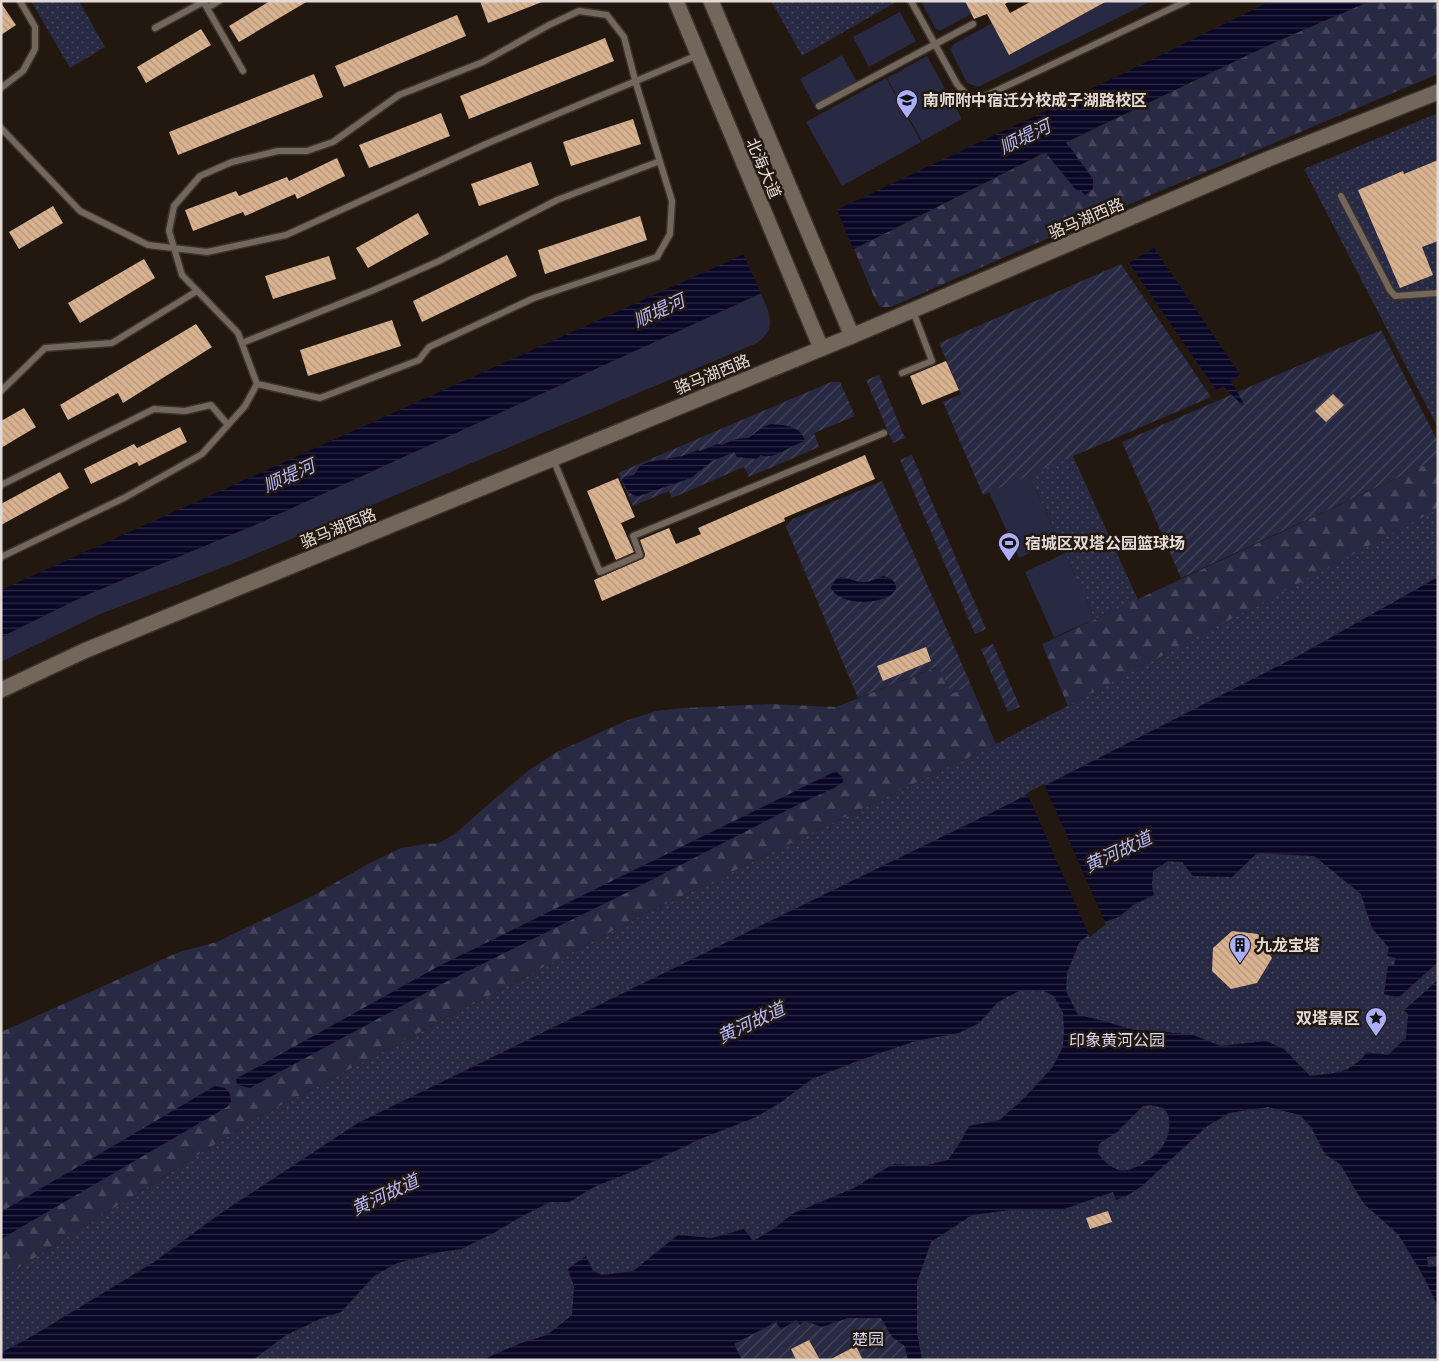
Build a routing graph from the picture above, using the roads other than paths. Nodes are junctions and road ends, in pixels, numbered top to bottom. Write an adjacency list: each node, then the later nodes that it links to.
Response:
1 (20, 1): 14 (lane)
2 (219, 1): 7 (lane)
3 (676, 1): 11 (street, 北海大道)
4 (710, 1): 24 (street, 北海大道)
5 (911, 1): 10 (lane)
6 (1186, 1): 10 (lane)
7 (204, 4): 9 (lane); 12 (lane)
8 (973, 24): 10 (lane)
9 (155, 28)
10 (935, 44): 16 (lane)
11 (698, 55): 13 (lane); 26 (street, 北海大道)
12 (242, 71)
13 (636, 80): 18 (lane); 20 (lane); 20 (lane)
14 (1, 88)
15 (1438, 92): 23 (street, 骆马湖西路)
16 (819, 106)
17 (1, 128): 20 (lane)
18 (660, 161): 25 (lane); 28 (lane)
19 (1342, 196): 22 (lane)
20 (174, 248): 21 (lane)
21 (197, 291): 25 (lane); 29 (lane)
22 (1438, 293)
23 (912, 310): 24 (street, 骆马湖西路); 27 (lane)
24 (852, 336): 26 (street, 骆马湖西路)
25 (242, 343): 28 (lane)
26 (820, 348): 32 (street, 骆马湖西路)
27 (902, 373)
28 (257, 384): 30 (lane)
29 (1, 391)
30 (228, 425): 33 (lane); 34 (lane)
31 (884, 433): 32 (lane)
32 (553, 459): 35 (street, 骆马湖西路)
33 (1, 485)
34 (1, 557)
35 (1, 690)

